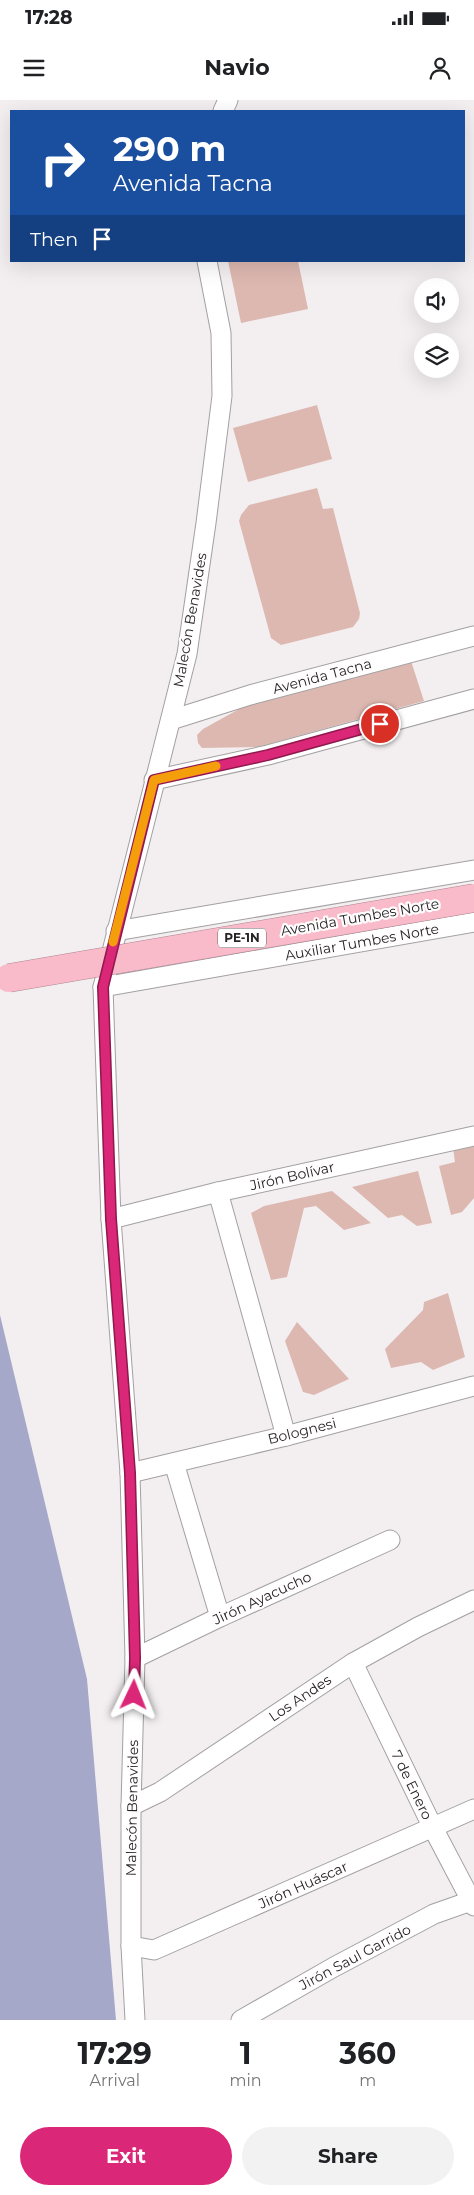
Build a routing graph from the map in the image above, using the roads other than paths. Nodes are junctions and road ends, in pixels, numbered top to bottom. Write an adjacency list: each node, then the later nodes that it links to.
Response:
1 (207, 262): 4 (street, Malecón Benavides)
2 (474, 636): 4 (street, Avenida Tacna)
3 (474, 700): 5 (street)
4 (171, 720): 5 (street, Malecón Benavides)
5 (154, 780): 9 (street, Malecón Benavides)
6 (474, 870): 9 (street)
7 (474, 898): 10 (highway, Avenida Tumbes Norte / PE-1N, bridge)
8 (474, 922): 11 (street, Auxiliar Tumbes Norte)
9 (116, 931): 11 (street, Malecón Benavides)
10 (9, 978)
11 (103, 987): 14 (street, Malecón Benavides)
12 (474, 1136): 13 (street, Jirón Bolívar)
13 (218, 1192): 14 (street, Jirón Bolívar); 16 (street)
14 (111, 1219): 18 (street, Malecón Benavides)
15 (474, 1386): 16 (street, Bolognesi)
16 (286, 1436): 17 (street, Bolognesi)
17 (174, 1463): 18 (street, Bolognesi); 21 (street)
18 (130, 1473): 22 (street, Malecón Benavides)
19 (390, 1540): 21 (street, Jirón Ayacucho)
20 (474, 1600): 23 (street, Los Andes)
21 (220, 1617): 22 (street, Jirón Ayacucho)
22 (135, 1658): 24 (street, Malecón Benavides)
23 (353, 1663): 24 (street, Los Andes); 26 (street, 7 de Enero)
24 (131, 1806): 28 (street, Malecón Benavides)
25 (474, 1809): 26 (street, Jirón Huáscar)
26 (433, 1828): 27 (street, 7 de Enero); 28 (street, Jirón Huáscar)
27 (473, 1902): 30 (street, Jirón Saul Garrido)
28 (131, 1946): 29 (street, Malecón Benavides)
29 (135, 2020)
30 (242, 2020)

